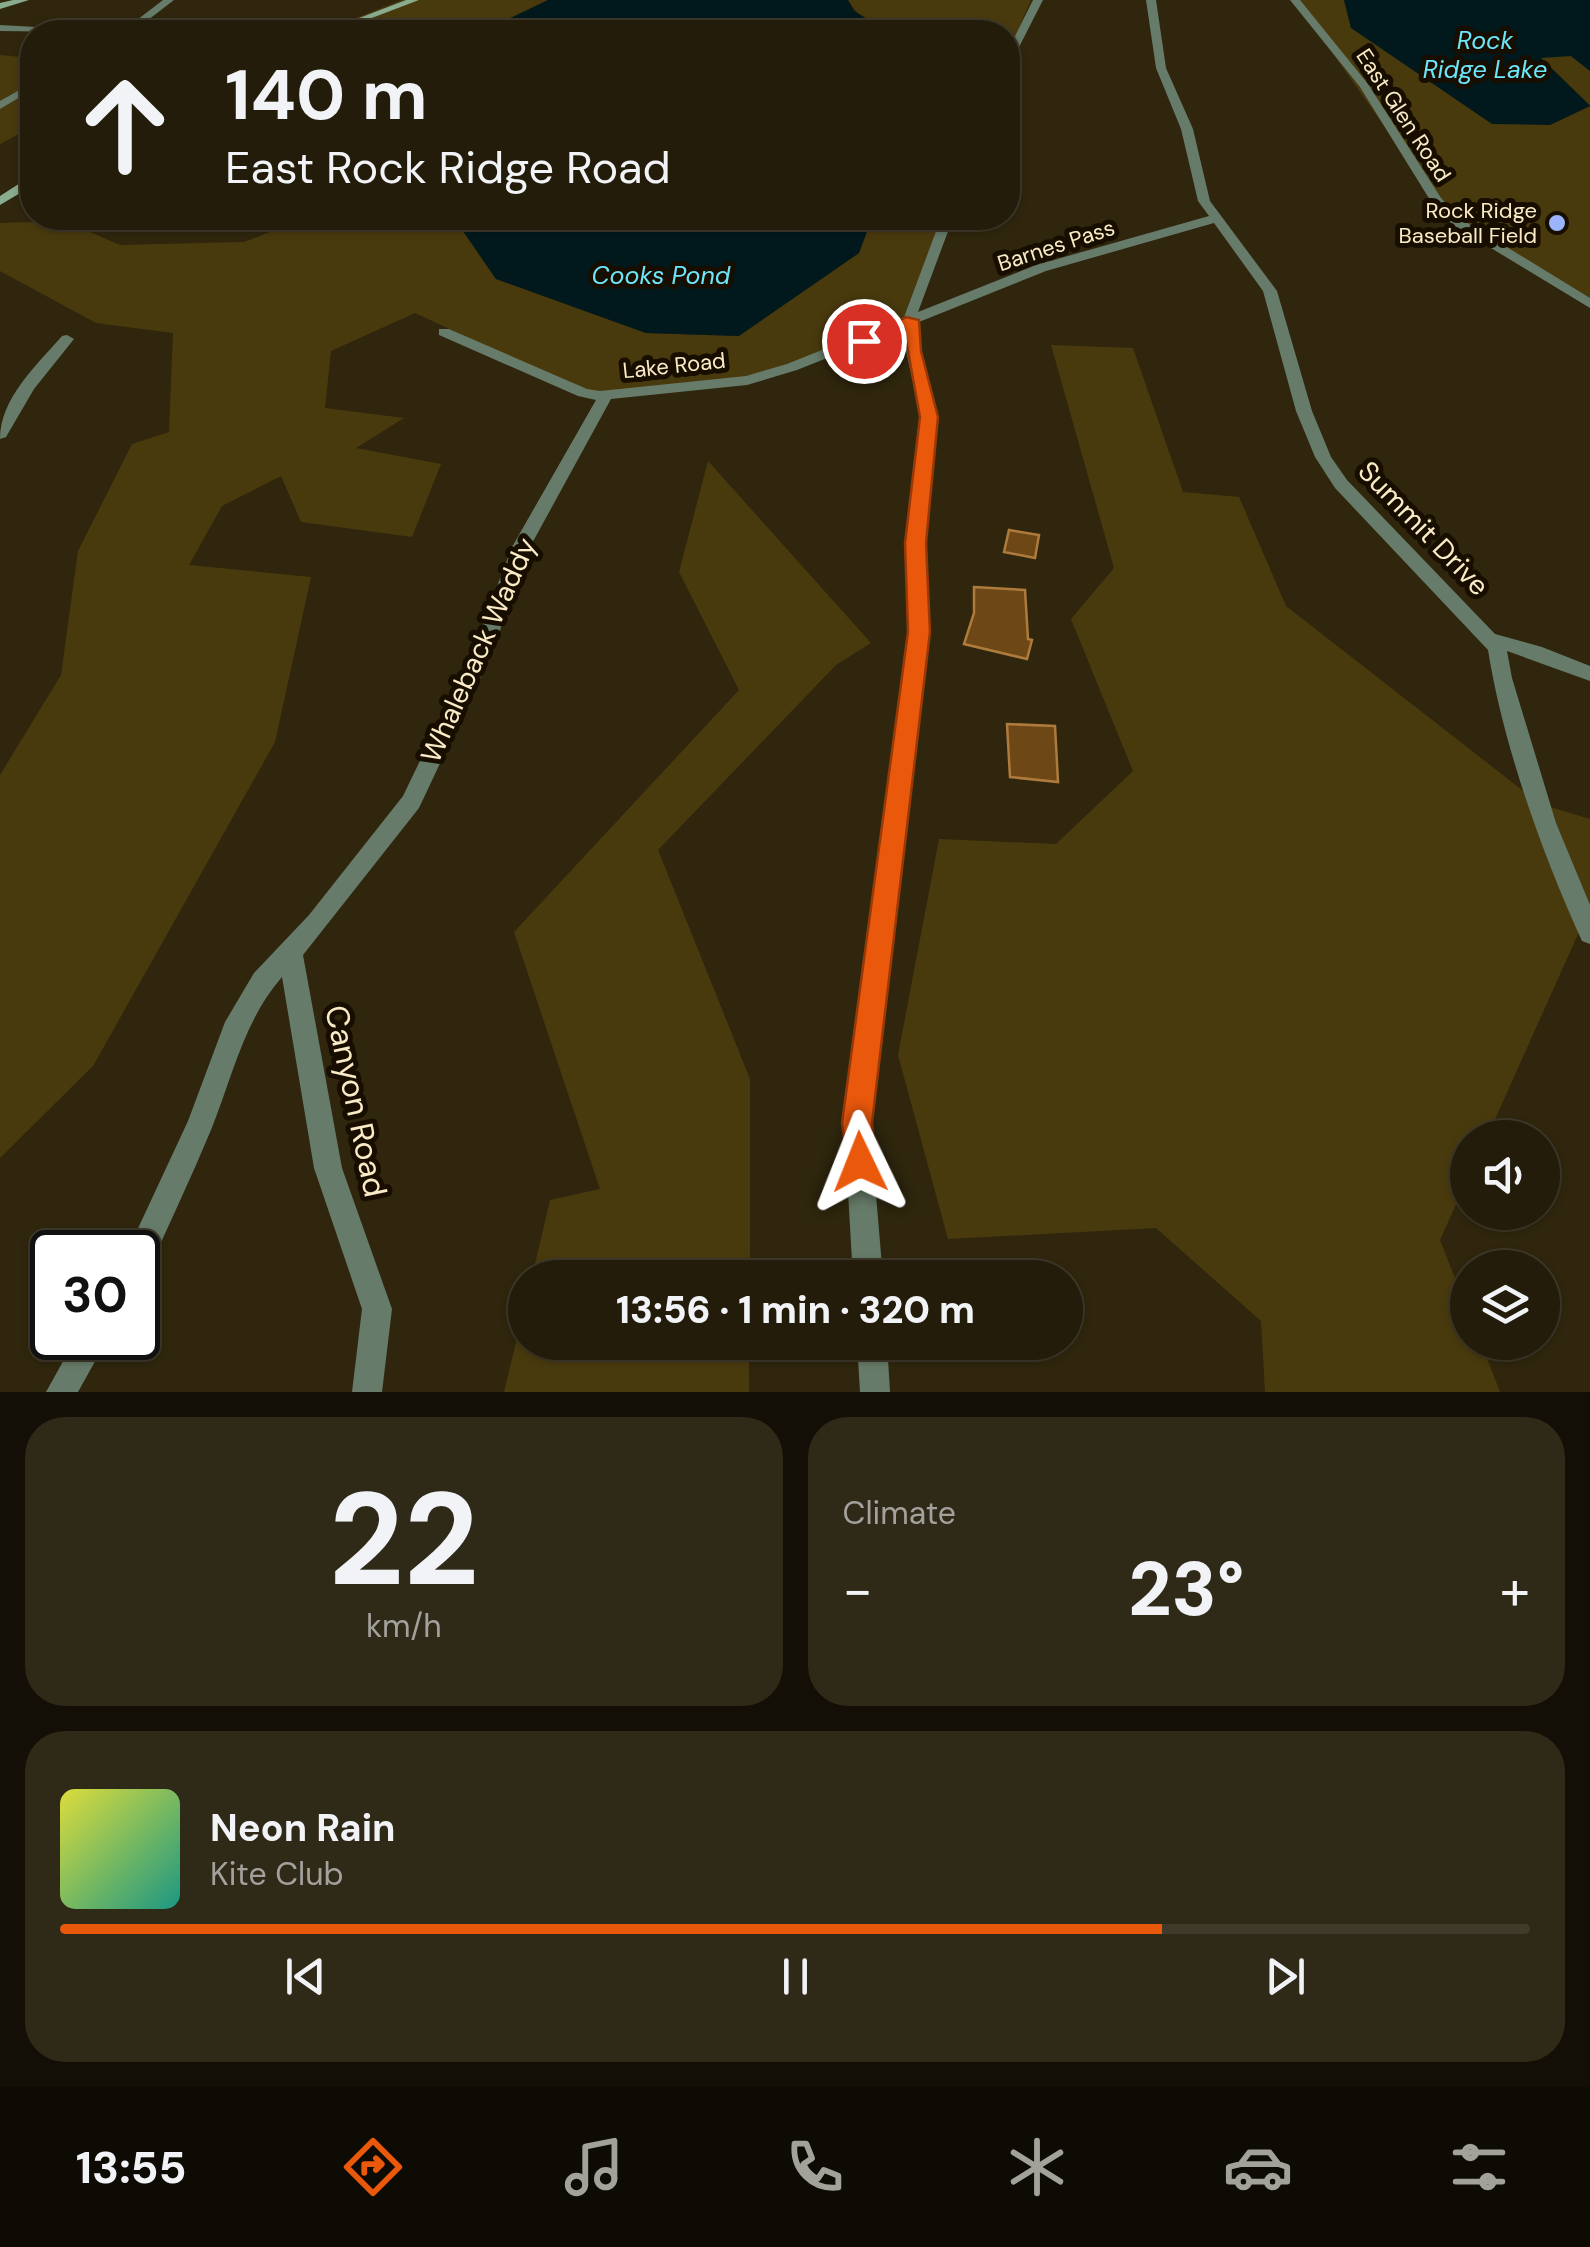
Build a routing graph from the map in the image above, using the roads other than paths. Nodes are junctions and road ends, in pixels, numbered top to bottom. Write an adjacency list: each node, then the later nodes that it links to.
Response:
1 (24, 0): 7 (street)
2 (169, 0): 8 (street)
3 (414, 0): 9 (street)
4 (1038, 0): 10 (street)
5 (1150, 0): 11 (street, Summit Drive)
6 (1295, 0): 13 (street, East Glen Road)
7 (0, 6)
8 (144, 20)
9 (360, 20)
10 (1020, 35)
11 (1216, 218): 14 (street, Barnes Pass); 19 (street, Summit Drive)
12 (942, 230): 14 (street)
13 (1590, 304)
14 (911, 320): 17 (street, Lake Road); 24 (street)
15 (444, 332): 17 (street, Lake Road)
16 (66, 340): 18 (street)
17 (606, 395): 22 (street, Whaleback Waddy)
18 (0, 434)
19 (1491, 640): 20 (street); 21 (street, Summit Drive)
20 (1590, 674)
21 (1590, 933)
22 (290, 951): 23 (street); 28 (street, Canyon Road)
23 (152, 1230)
24 (867, 1260)
25 (80, 1360): 27 (street)
26 (873, 1360): 29 (street)
27 (61, 1392)
28 (367, 1392)
29 (875, 1392)

